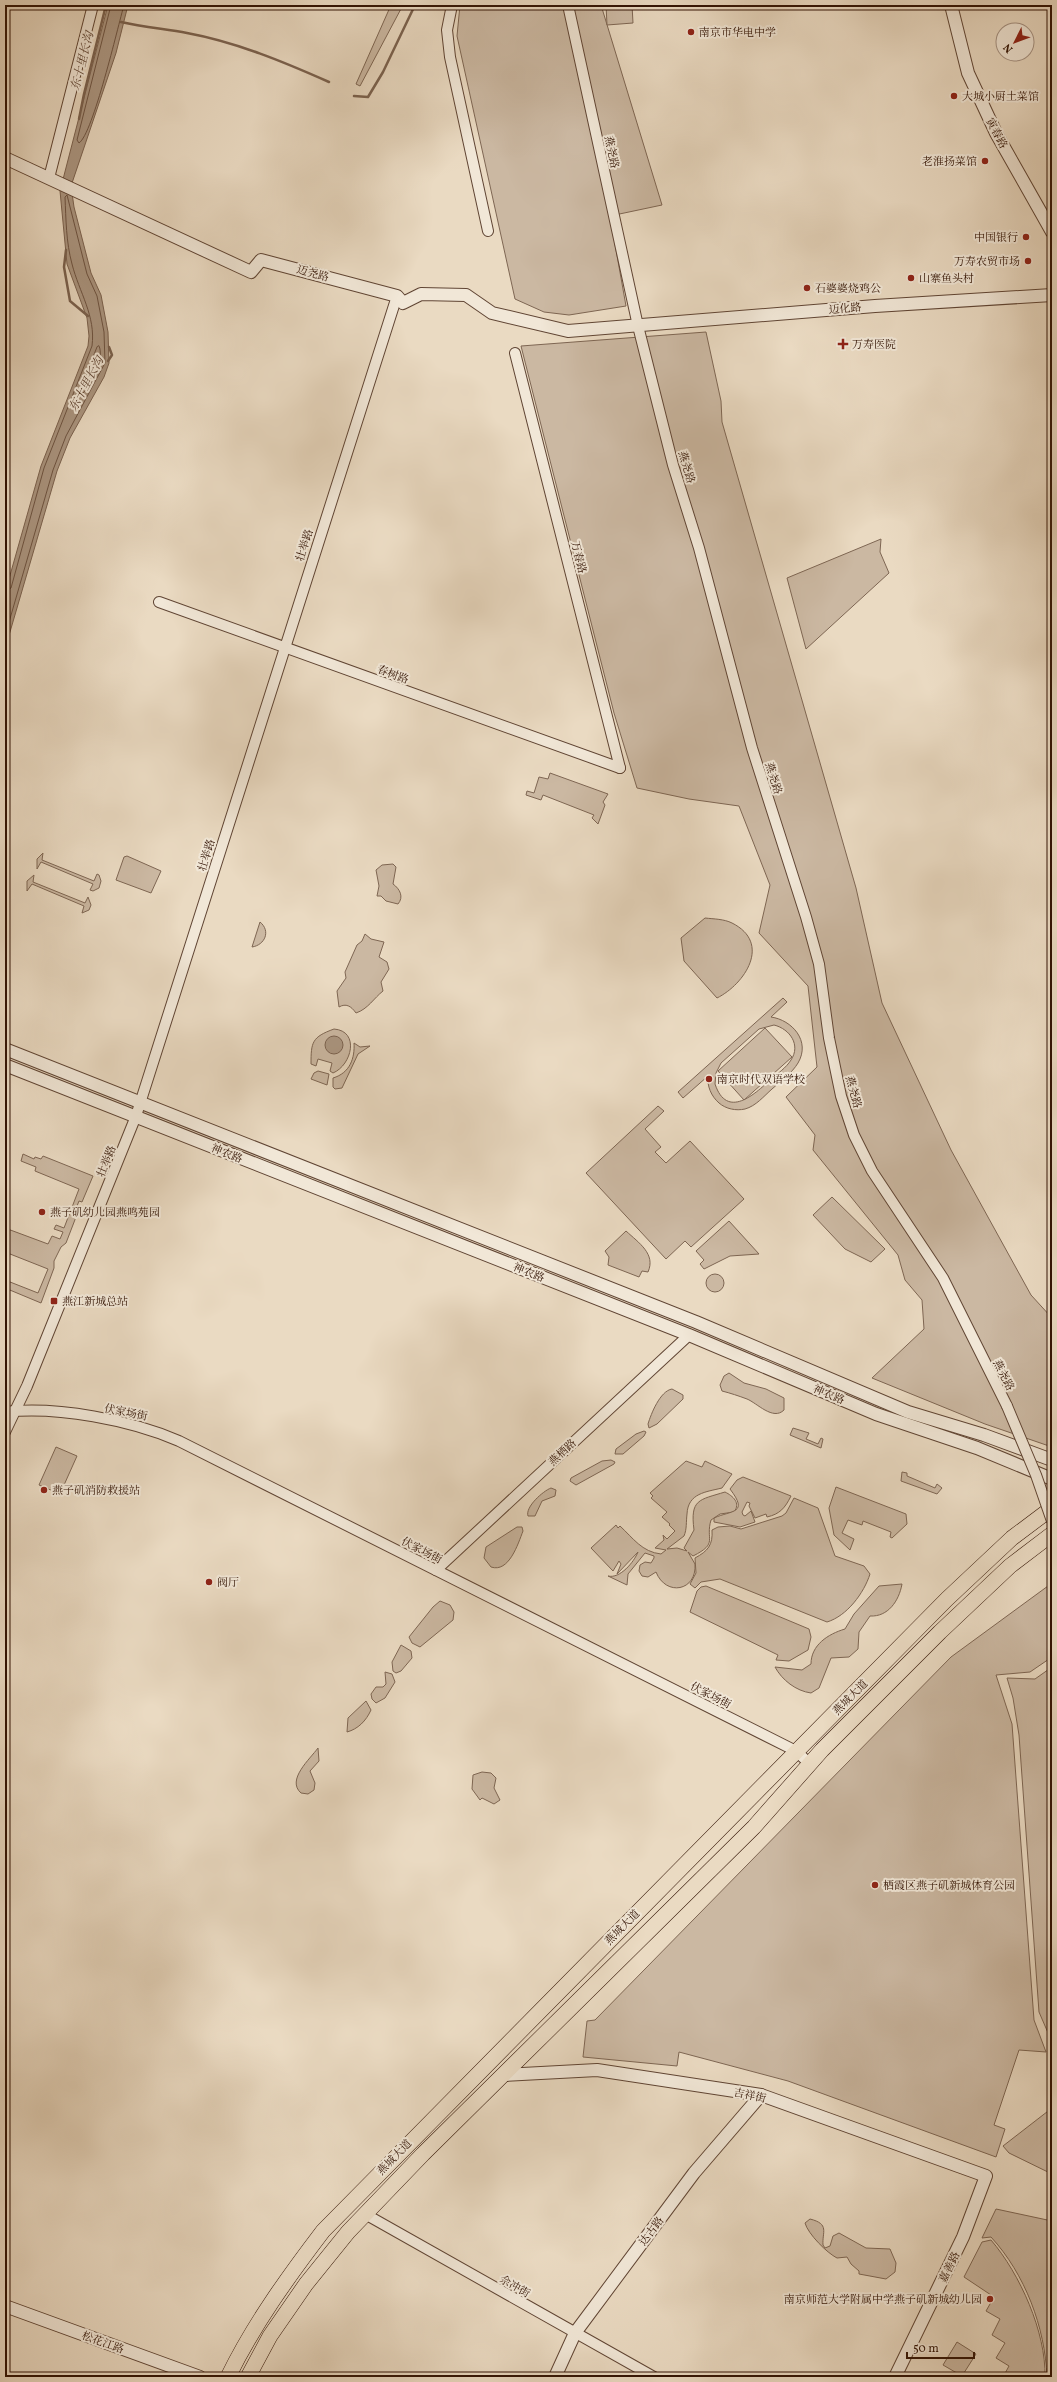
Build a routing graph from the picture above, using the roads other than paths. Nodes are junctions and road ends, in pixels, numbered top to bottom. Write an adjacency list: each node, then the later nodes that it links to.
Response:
1 (93, 5): 6 (street)
2 (452, 5): 7 (street)
3 (568, 5): 11 (street, 燕尧路)
4 (951, 5): 8 (street, 寅春路)
5 (5, 158): 6 (street, 迈尧路)
6 (51, 179): 10 (street, 迈尧路)
7 (488, 231)
8 (1052, 232)
9 (1052, 295): 11 (street, 迈化路)
10 (397, 296): 11 (street, 迈尧路); 14 (street, 壮举路)
11 (638, 326): 26 (street, 燕尧路, bridge)
12 (515, 353): 15 (street, 万春路)
13 (159, 602): 14 (street, 春树路)
14 (283, 648): 15 (street, 春树路); 18 (street, 壮举路)
15 (620, 768)
16 (5, 1049): 18 (street, 神农路)
17 (5, 1065): 19 (street, 神农路)
18 (140, 1103): 19 (street, 壮举路); 23 (street, 神农路)
19 (136, 1116): 20 (street, 神农路); 21 (street, 壮举路)
20 (689, 1335): 24 (street, 神农路); 28 (street, 燕栖路)
21 (10, 1412): 22 (street, 壮举路); 28 (street, 伏家场街)
22 (5, 1432)
23 (1052, 1460)
24 (1052, 1479)
25 (1052, 1508): 29 (main road, 燕城大道)
26 (1052, 1521)
27 (1052, 1534): 30 (main road, 燕城大道)
28 (436, 1570): 29 (street, 伏家场街)
29 (796, 1751): 30 (street, 伏家场街); 38 (main road, 燕城大道)
30 (810, 1764): 31 (main road, 燕城大道)
31 (503, 2074): 32 (street, 吉祥街); 34 (main road, 燕城大道)
32 (761, 2095): 33 (street, 吉祥街); 36 (street, 达古路)
33 (986, 2176): 42 (street, 嘉善路)
34 (365, 2214): 36 (street, 佘冲街); 39 (main road, 燕城大道)
35 (6, 2310): 37 (street, 松花江路)
36 (574, 2333): 40 (street, 达古路); 41 (street, 佘冲街)
37 (200, 2377)
38 (228, 2377)
39 (248, 2377)
40 (555, 2377)
41 (654, 2377)
42 (895, 2377)

